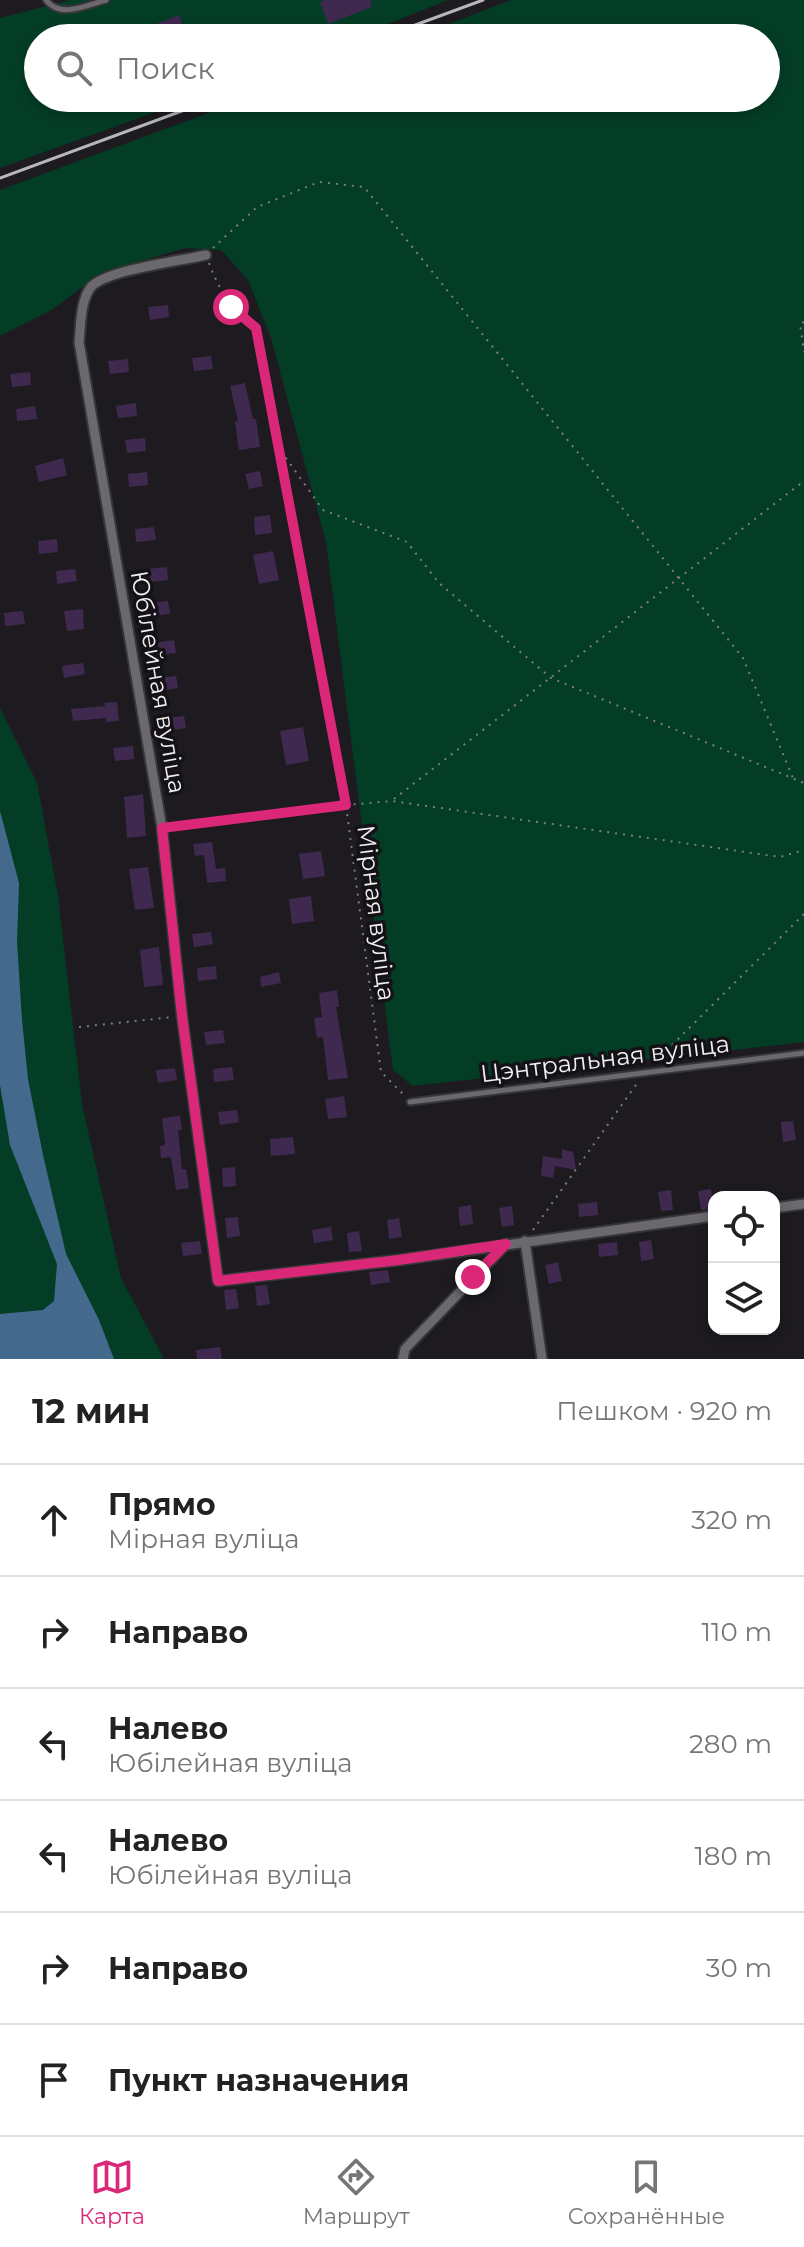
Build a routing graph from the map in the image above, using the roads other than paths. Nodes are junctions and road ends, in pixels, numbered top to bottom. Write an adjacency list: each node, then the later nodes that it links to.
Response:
1 (46, 0): 2 (lane)
2 (106, 0)
3 (206, 255): 10 (street, Юбілейная вуліца)
4 (804, 1053): 5 (lane, Цэнтральная вуліца)
5 (410, 1102)
6 (804, 1204): 7 (street)
7 (780, 1207)
8 (708, 1217): 9 (street, Юбілейная вуліца)
9 (525, 1241): 10 (street, Юбілейная вуліца); 13 (street)
10 (506, 1244): 11 (street)
11 (404, 1354): 12 (street)
12 (396, 1359)
13 (542, 1359)

